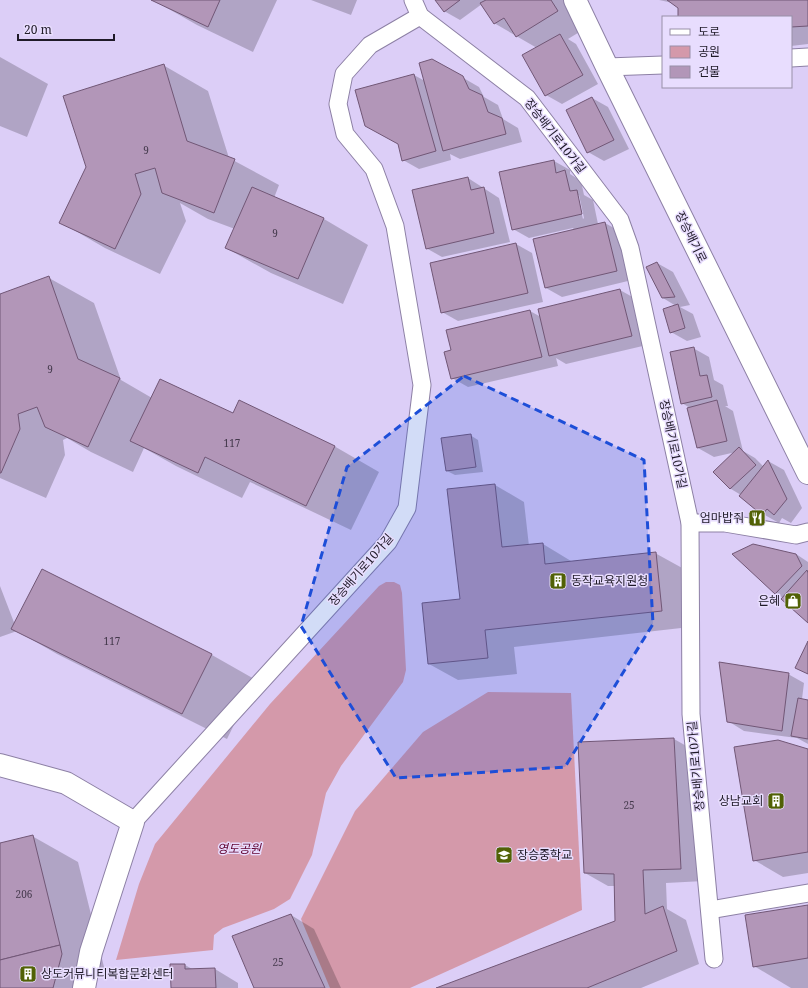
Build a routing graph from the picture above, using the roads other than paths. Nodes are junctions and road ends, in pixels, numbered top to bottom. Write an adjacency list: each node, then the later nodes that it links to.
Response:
1 (413, 0): 3 (lane, 장승배기로10가길)
2 (575, 0): 7 (main road, 장승배기로)
3 (420, 16): 9 (lane, 장승배기로10가길); 12 (lane, 장승배기로10가길)
4 (808, 57): 5 (lane)
5 (792, 58)
6 (662, 65): 7 (lane)
7 (607, 67): 8 (main road, 장승배기로)
8 (808, 473)
9 (690, 523): 10 (lane); 14 (lane, 장승배기로10가길)
10 (808, 532)
11 (0, 765): 12 (main road)
12 (133, 822): 16 (main road)
13 (808, 893): 14 (lane)
14 (710, 910): 15 (lane, 장승배기로10가길)
15 (714, 959)
16 (84, 988)

